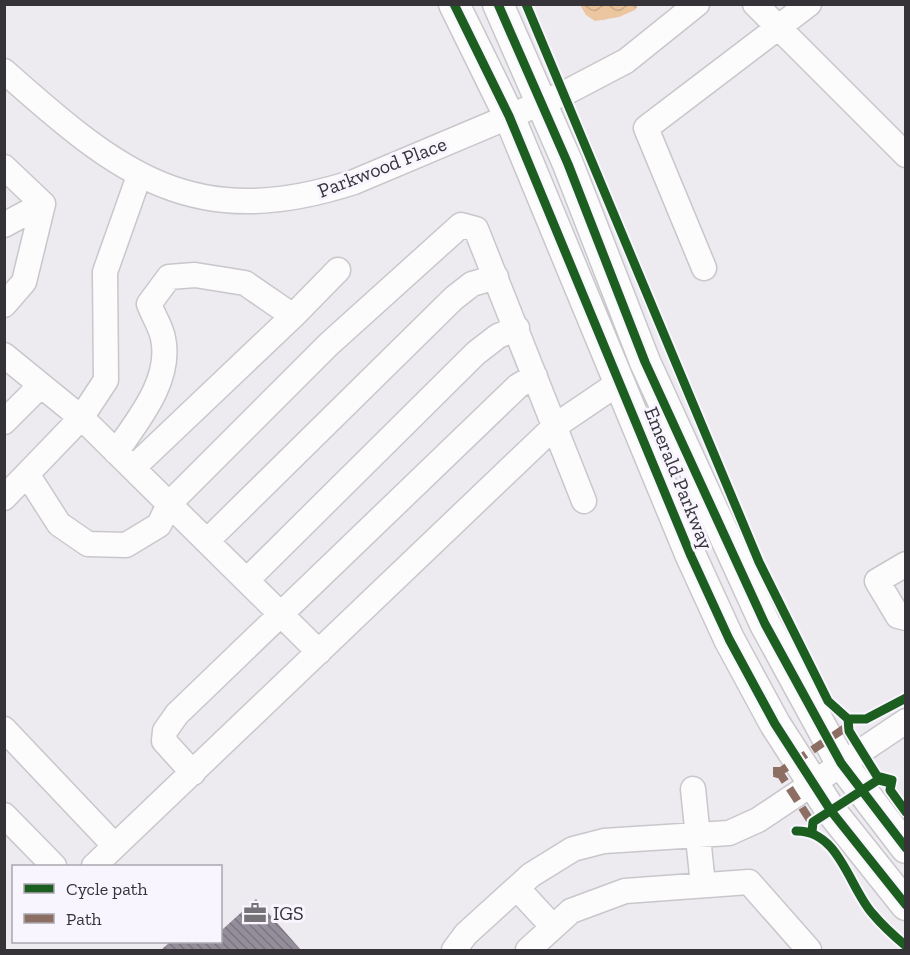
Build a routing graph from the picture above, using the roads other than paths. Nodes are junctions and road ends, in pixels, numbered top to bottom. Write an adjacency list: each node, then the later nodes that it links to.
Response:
1 (454, 4): 9 (main road, Emerald Parkway)
2 (498, 4): 8 (main road, Emerald Parkway)
3 (697, 4): 8 (street, Parkwood Place)
4 (755, 4): 6 (street)
5 (809, 4): 6 (street)
6 (777, 27): 10 (street); 15 (street)
7 (4, 71): 12 (street, Parkwood Place)
8 (541, 102): 9 (street, Parkwood Place); 42 (main road, Emerald Parkway)
9 (509, 117): 12 (street, Parkwood Place); 24 (main road, Emerald Parkway)
10 (906, 156)
11 (4, 167): 13 (street)
12 (139, 176): 26 (street)
13 (43, 204): 14 (street); 18 (street)
14 (4, 225)
15 (704, 268)
16 (338, 270): 20 (street)
17 (496, 277): 21 (street); 33 (street); 34 (street)
18 (14, 283): 19 (street)
19 (4, 305)
20 (294, 316): 29 (street); 29 (street)
21 (517, 328): 23 (street); 36 (street)
22 (4, 355): 25 (street)
23 (536, 376): 28 (street); 37 (street)
24 (620, 382): 28 (street); 44 (main road, Emerald Parkway)
25 (40, 386): 26 (street); 27 (street)
26 (81, 418): 29 (street); 30 (street)
27 (4, 422)
28 (555, 426): 32 (street); 39 (street)
29 (125, 460): 33 (street)
30 (27, 474): 31 (street); 33 (street)
31 (4, 498)
32 (584, 501)
33 (169, 504): 34 (street)
34 (207, 541): 36 (street)
35 (906, 564): 38 (street)
36 (247, 580): 37 (street)
37 (282, 615): 39 (street); 43 (street)
38 (906, 618)
39 (319, 652): 43 (street)
40 (906, 721): 42 (street)
41 (4, 729): 48 (street)
42 (841, 763): 44 (street); 49 (main road, Emerald Parkway)
43 (193, 773): 48 (street)
44 (813, 783): 47 (street); 54 (main road, Emerald Parkway)
45 (693, 789): 47 (street)
46 (4, 815): 50 (street)
47 (699, 835): 52 (street); 53 (street)
48 (115, 846): 51 (street)
49 (906, 849)
50 (52, 865)
51 (96, 865)
52 (703, 885): 55 (street); 58 (street)
53 (517, 888): 55 (street); 56 (street)
54 (906, 905)
55 (553, 927): 57 (street)
56 (454, 951)
57 (528, 951)
58 (809, 951)

